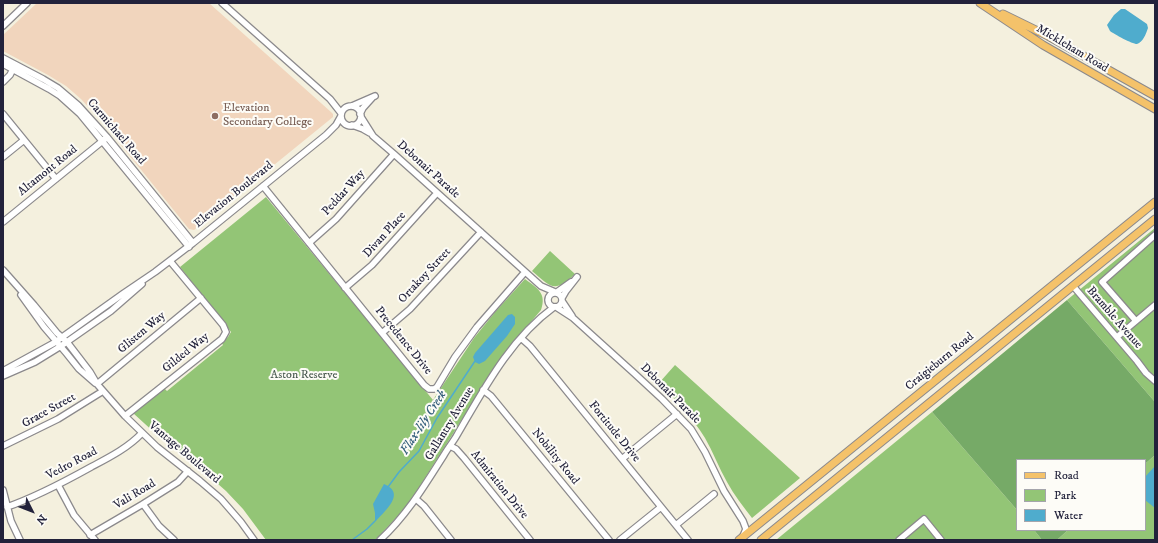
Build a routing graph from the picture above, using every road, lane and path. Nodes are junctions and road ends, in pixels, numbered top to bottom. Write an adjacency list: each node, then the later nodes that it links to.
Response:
1 (28, 3): 4 (street)
2 (222, 3): 10 (street)
3 (980, 3): 9 (main road, Mickleham Road); 12 (main road, Mickleham Road)
4 (3, 26)
5 (3, 58): 7 (street, Carmichael Road)
6 (3, 64): 7 (street, Carmichael Road)
7 (14, 67): 8 (street); 19 (street, Carmichael Road)
8 (3, 82)
9 (1155, 96)
10 (330, 99): 11 (street); 14 (street)
11 (349, 106): 14 (street); 15 (street); 15 (street)
12 (1155, 109)
13 (3, 114): 20 (street)
14 (341, 115): 16 (street); 17 (street, Elevation Boulevard)
15 (360, 115): 16 (street); 18 (street, Debonair Parade)
16 (351, 125): 17 (street, Elevation Boulevard); 18 (street, Debonair Parade)
17 (326, 135): 24 (street, Elevation Boulevard)
18 (373, 136): 21 (street, Debonair Parade)
19 (105, 139): 23 (street, Altamont Road); 32 (street, Carmichael Road)
20 (24, 140): 22 (street); 23 (street)
21 (394, 154): 25 (street, Debonair Parade); 31 (street, Peddar Way)
22 (3, 157)
23 (56, 179): 28 (street, Altamont Road)
24 (263, 186): 31 (street, Precedence Drive); 32 (street, Elevation Boulevard)
25 (437, 193): 29 (street, Debonair Parade); 40 (street, Divan Place)
26 (1155, 202): 79 (main road, Craigieburn Road)
27 (1155, 219): 39 (main road, Craigieburn Road)
28 (3, 222)
29 (481, 232): 36 (street, Debonair Parade); 50 (street, Ortakoy Street)
30 (1155, 235): 49 (street)
31 (309, 243): 40 (street, Precedence Drive)
32 (191, 245): 33 (street, Elevation Boulevard)
33 (170, 261): 35 (street, Elevation Boulevard); 42 (street, Gilded Way)
34 (3, 270): 37 (street, Vantage Boulevard)
35 (156, 272): 51 (street, Elevation Boulevard); 55 (street, Elevation Boulevard)
36 (526, 272): 38 (street, Debonair Parade); 50 (street, Precedence Drive)
37 (8, 276): 51 (street, Vantage Boulevard); 54 (street, Vantage Boulevard)
38 (541, 286): 41 (street, Debonair Parade); 44 (street, Debonair Parade)
39 (1073, 286): 52 (street, Bramble Avenue); 92 (main road, Craigieburn Road)
40 (345, 288): 50 (street, Precedence Drive)
41 (556, 292): 43 (street); 43 (street); 44 (street)
42 (201, 298): 60 (street, Glisten Way); 64 (street, Gilded Way)
43 (562, 299): 45 (street); 47 (street, Debonair Parade)
44 (548, 300): 45 (street); 48 (street, Gallantry Avenue)
45 (555, 307): 47 (street, Debonair Parade); 48 (street, Gallantry Avenue)
46 (1154, 308): 49 (street)
47 (573, 318): 63 (street, Debonair Parade)
48 (538, 320): 53 (street, Gallantry Avenue)
49 (1136, 321): 52 (street)
50 (382, 333)
51 (62, 337): 54 (street, Elevation Boulevard); 55 (street, Vantage Boulevard)
52 (1117, 337): 59 (street, Bramble Avenue)
53 (521, 338): 61 (street, Gallantry Avenue); 68 (street, Fortitude Drive)
54 (56, 341): 56 (street, Vantage Boulevard); 57 (street, Elevation Boulevard)
55 (67, 342): 56 (street, Elevation Boulevard); 60 (street, Vantage Boulevard)
56 (60, 346): 58 (street, Elevation Boulevard); 60 (street, Vantage Boulevard)
57 (5, 369)
58 (3, 376)
59 (1155, 381)
60 (97, 384): 62 (street, Vantage Boulevard)
61 (483, 390): 67 (street, Gallantry Avenue); 89 (street, Nobility Road)
62 (103, 391): 64 (street, Vantage Boulevard); 66 (street, Grace Street)
63 (677, 414): 68 (street); 77 (street, Debonair Parade)
64 (125, 416): 65 (street, Vantage Boulevard)
65 (142, 433): 69 (street, Vantage Boulevard); 70 (street, Vedro Road)
66 (3, 446)
67 (450, 446): 73 (street, Gallantry Avenue); 88 (street, Admiration Drive)
68 (622, 459): 76 (street, Fortitude Drive)
69 (188, 471): 74 (street, Vali Road); 85 (street, Vantage Boulevard)
70 (58, 485): 75 (street, Vedro Road); 80 (street)
71 (3, 490): 75 (street)
72 (714, 494): 78 (street)
73 (416, 499): 86 (street, Gallantry Avenue); 87 (street)
74 (143, 504): 80 (street, Vali Road); 84 (street)
75 (7, 507): 82 (street)
76 (661, 507): 78 (street, Fortitude Drive); 90 (street)
77 (743, 522): 79 (street); 81 (street)
78 (676, 525): 91 (street, Fortitude Drive)
79 (757, 525): 81 (main road, Craigieburn Road)
80 (90, 535): 83 (street)
81 (741, 538)
82 (20, 540)
83 (95, 540)
84 (174, 540)
85 (254, 540)
86 (380, 540)
87 (451, 540)
88 (530, 540)
89 (609, 540)
90 (620, 540)
91 (688, 540)
92 (761, 540)
93 (899, 540): 94 (street)
94 (941, 540)

